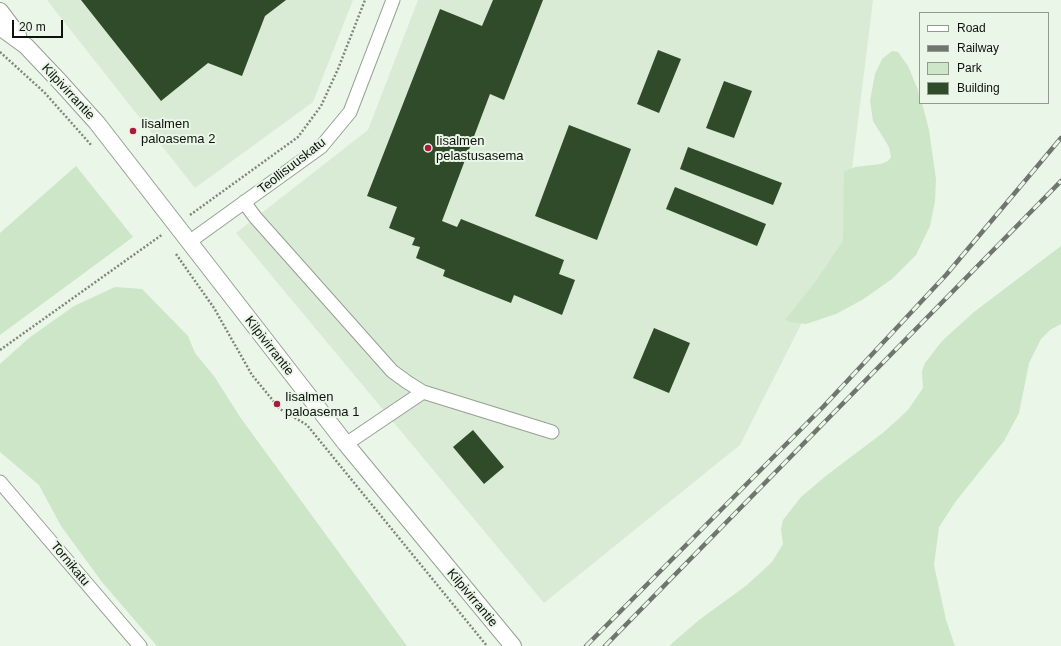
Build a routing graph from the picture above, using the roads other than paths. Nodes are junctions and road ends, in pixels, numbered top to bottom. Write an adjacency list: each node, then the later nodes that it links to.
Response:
1 (393, 0): 5 (street, Teollisuuskatu)
2 (0, 11): 4 (street, Kilpivirrantie)
3 (0, 27): 4 (street, Kilpivirrantie)
4 (26, 46): 6 (street, Kilpivirrantie)
5 (244, 202): 6 (street, Teollisuuskatu); 7 (street)
6 (189, 242): 9 (street, Kilpivirrantie)
7 (423, 392): 8 (street); 9 (street)
8 (552, 432)
9 (346, 444): 12 (street, Kilpivirrantie)
10 (0, 482): 11 (street, Tornikatu)
11 (140, 646)
12 (513, 646)

